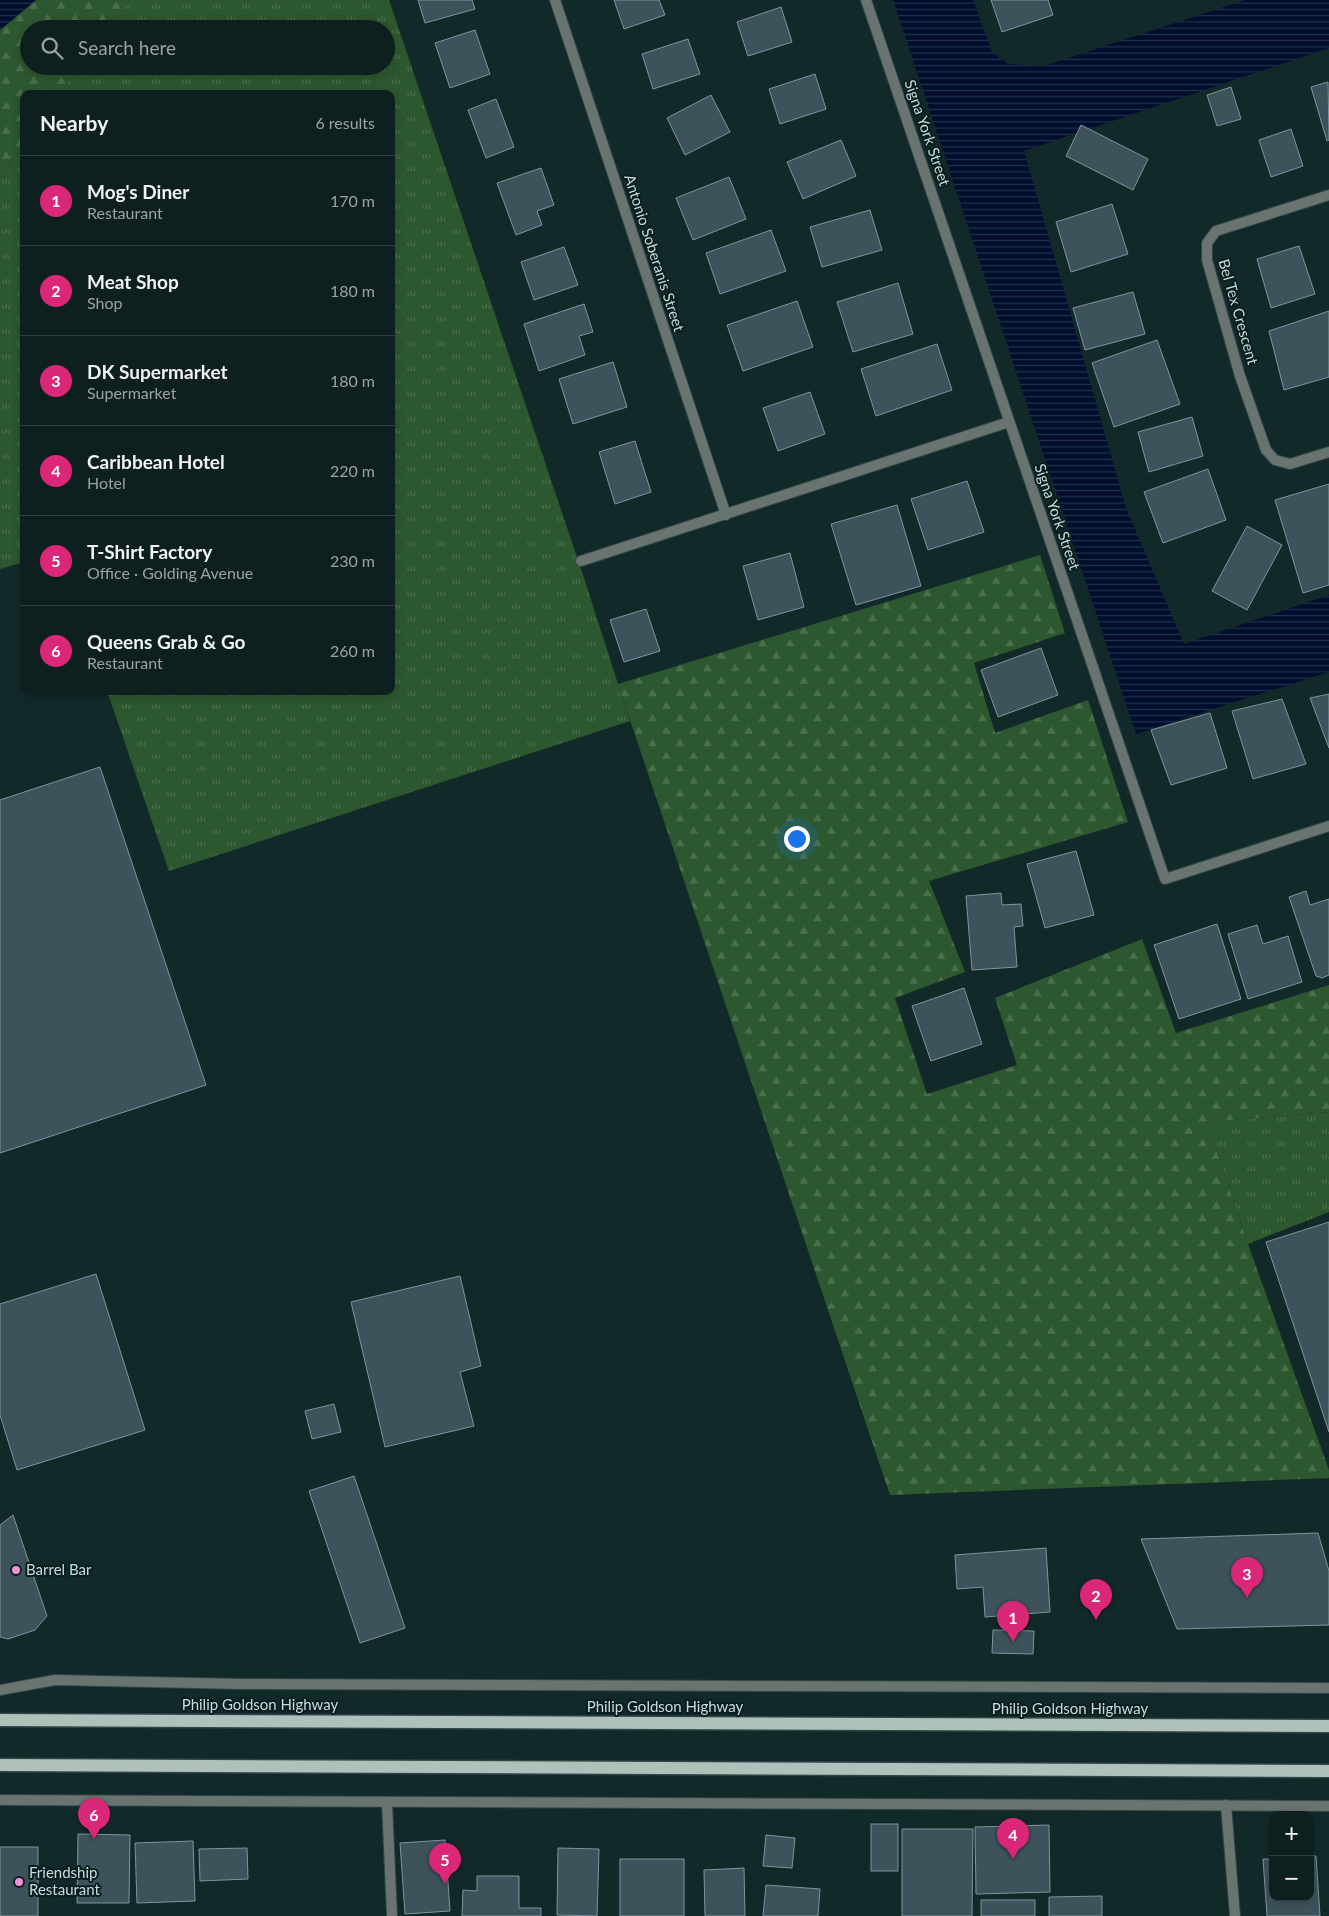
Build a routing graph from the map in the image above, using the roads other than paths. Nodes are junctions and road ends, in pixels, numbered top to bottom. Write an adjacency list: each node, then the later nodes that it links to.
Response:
1 (555, 0): 6 (street, Antonio Soberanis Street)
2 (866, 0): 4 (street, Signa York Street)
3 (1329, 195): 5 (street, Bel Tex Crescent)
4 (1009, 422): 6 (street); 8 (street, Signa York Street)
5 (1329, 452)
6 (726, 515): 7 (street)
7 (581, 562)
8 (1329, 826)
9 (1329, 1688): 10 (street)
10 (0, 1690)
11 (0, 1720): 12 (main road, Philip Goldson Highway)
12 (1329, 1726)
13 (0, 1765): 14 (main road)
14 (1329, 1771)
15 (0, 1800): 16 (street)
16 (387, 1803): 17 (street); 19 (street)
17 (1226, 1805): 18 (street); 20 (street)
18 (1329, 1806)
19 (392, 1916)
20 (1234, 1916)

